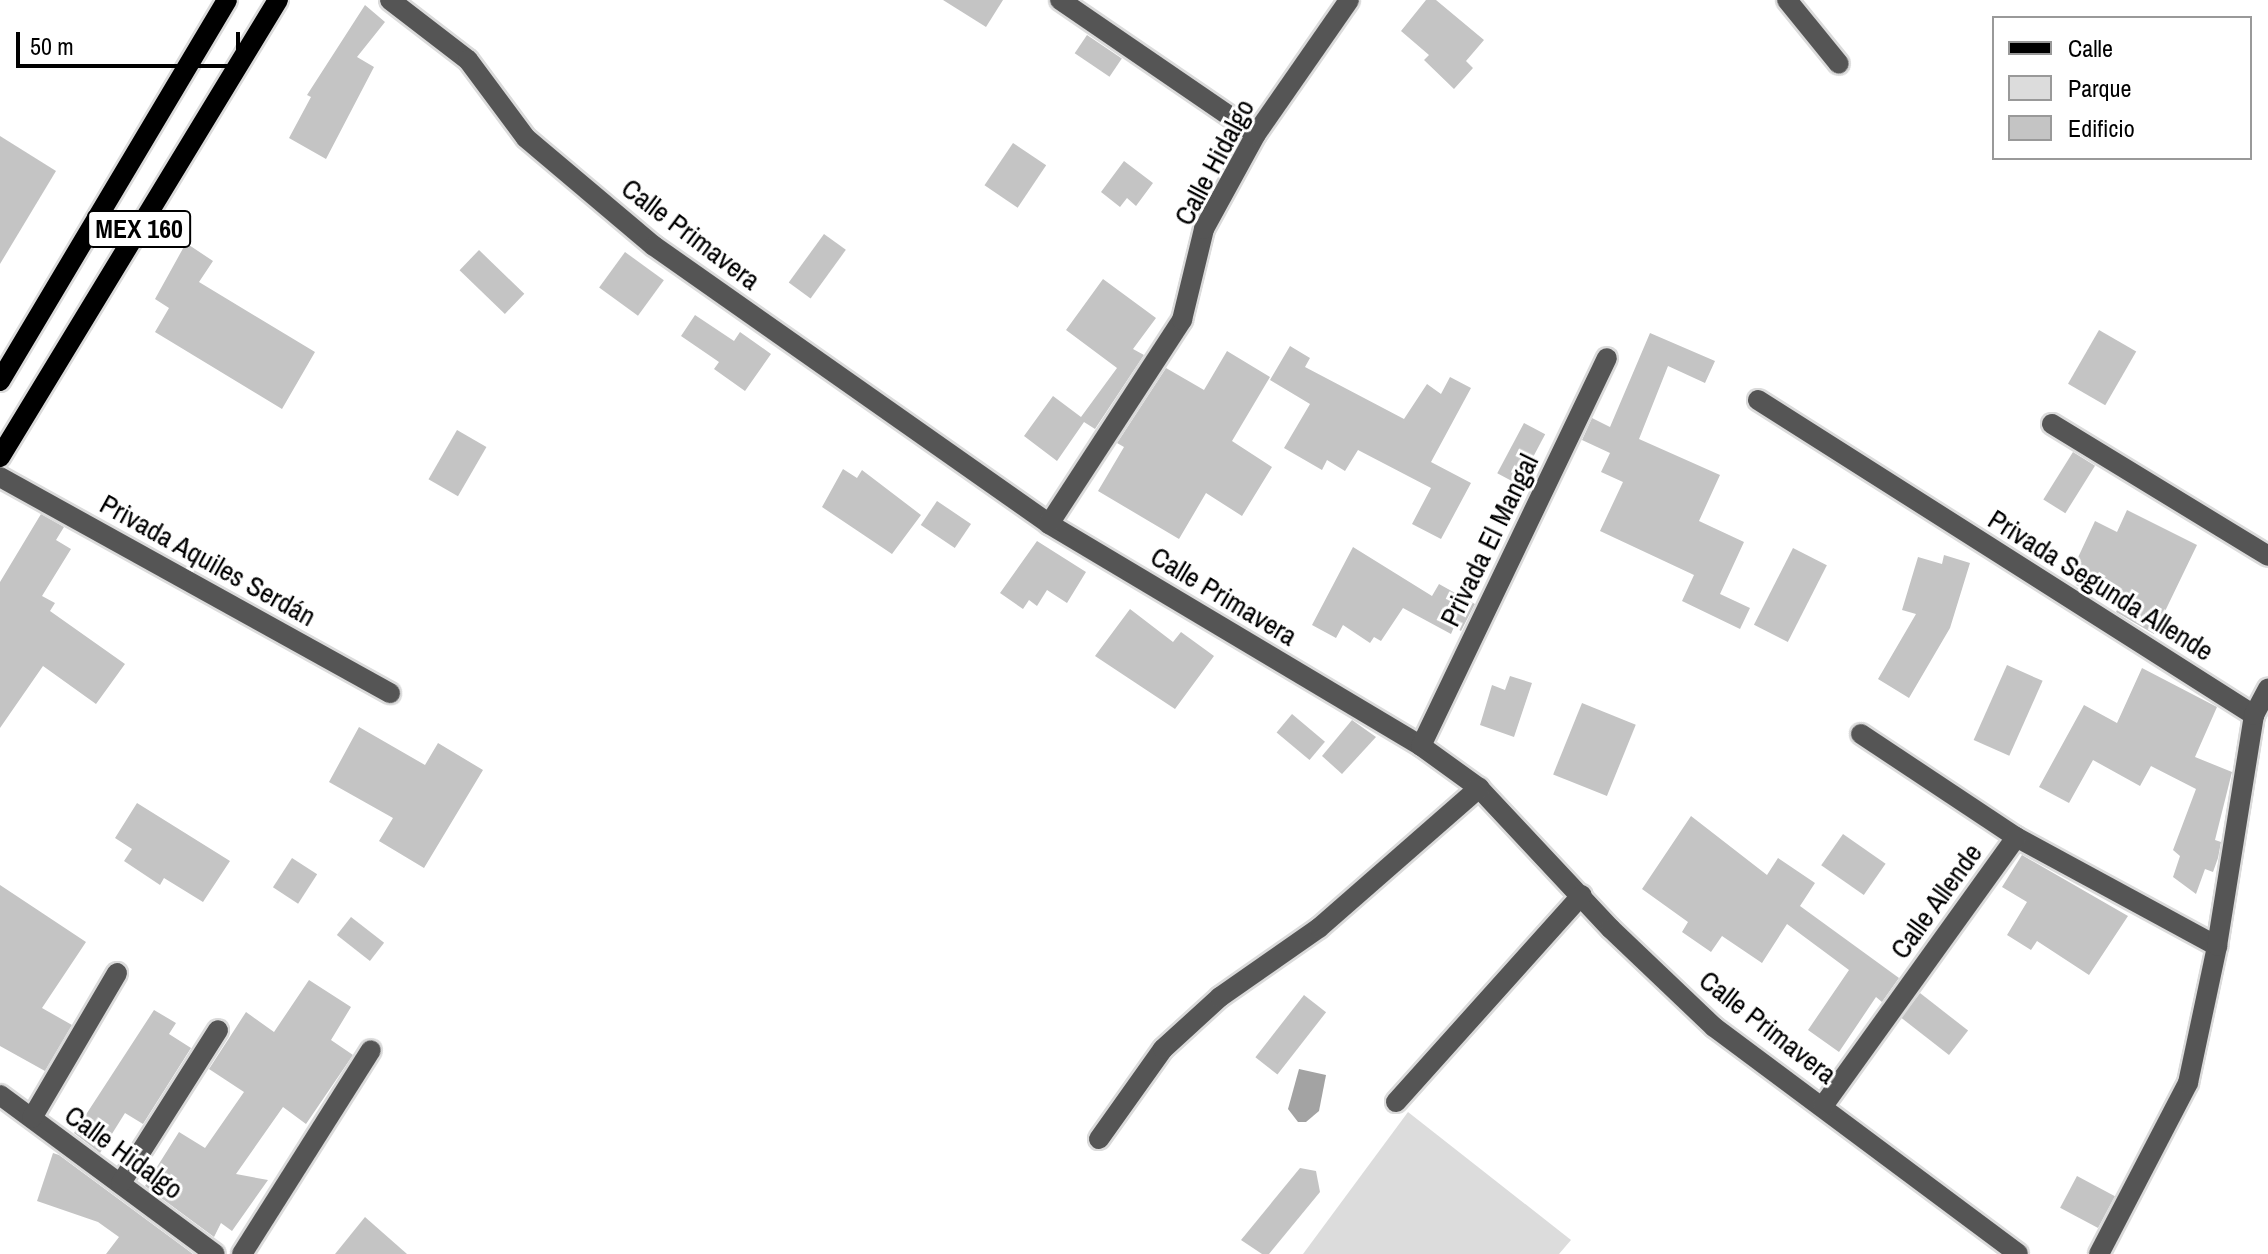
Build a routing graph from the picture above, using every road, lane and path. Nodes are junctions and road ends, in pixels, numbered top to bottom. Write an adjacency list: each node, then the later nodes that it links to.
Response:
1 (227, 0): 10 (main road, MEX 160)
2 (278, 0): 13 (main road, MEX 160)
3 (390, 0): 15 (street, Calle Primavera)
4 (1060, 0): 8 (street)
5 (1349, 0): 8 (street, Calle Hidalgo)
6 (1787, 0): 7 (street)
7 (1839, 64)
8 (1256, 134): 15 (street, Calle Hidalgo)
9 (1607, 358): 21 (street, Privada El Mangal)
10 (0, 381)
11 (1758, 400): 19 (street, Privada Segunda Allende)
12 (2052, 424): 16 (street)
13 (0, 457)
14 (0, 477): 18 (street, Privada Aquiles Serdán)
15 (1049, 524): 21 (street, Calle Primavera)
16 (2268, 556)
17 (2268, 689): 19 (street)
18 (390, 693)
19 (2254, 715): 25 (street)
20 (1861, 734): 23 (street)
21 (1421, 746): 22 (street, Calle Primavera)
22 (1479, 788): 24 (street, Calle Primavera); 33 (street)
23 (2016, 837): 25 (street, Calle Allende); 31 (street, Calle Allende)
24 (1582, 895): 30 (street); 31 (street, Calle Primavera)
25 (2217, 946): 38 (street)
26 (117, 973): 32 (street)
27 (218, 1030): 34 (street)
28 (371, 1050): 36 (street)
29 (0, 1095): 32 (street, Calle Hidalgo)
30 (1396, 1102)
31 (1823, 1106): 37 (street, Calle Primavera)
32 (32, 1118): 34 (street, Calle Hidalgo)
33 (1099, 1139)
34 (121, 1183): 35 (street, Calle Hidalgo)
35 (215, 1254)
36 (242, 1254)
37 (2018, 1254)
38 (2099, 1254)

